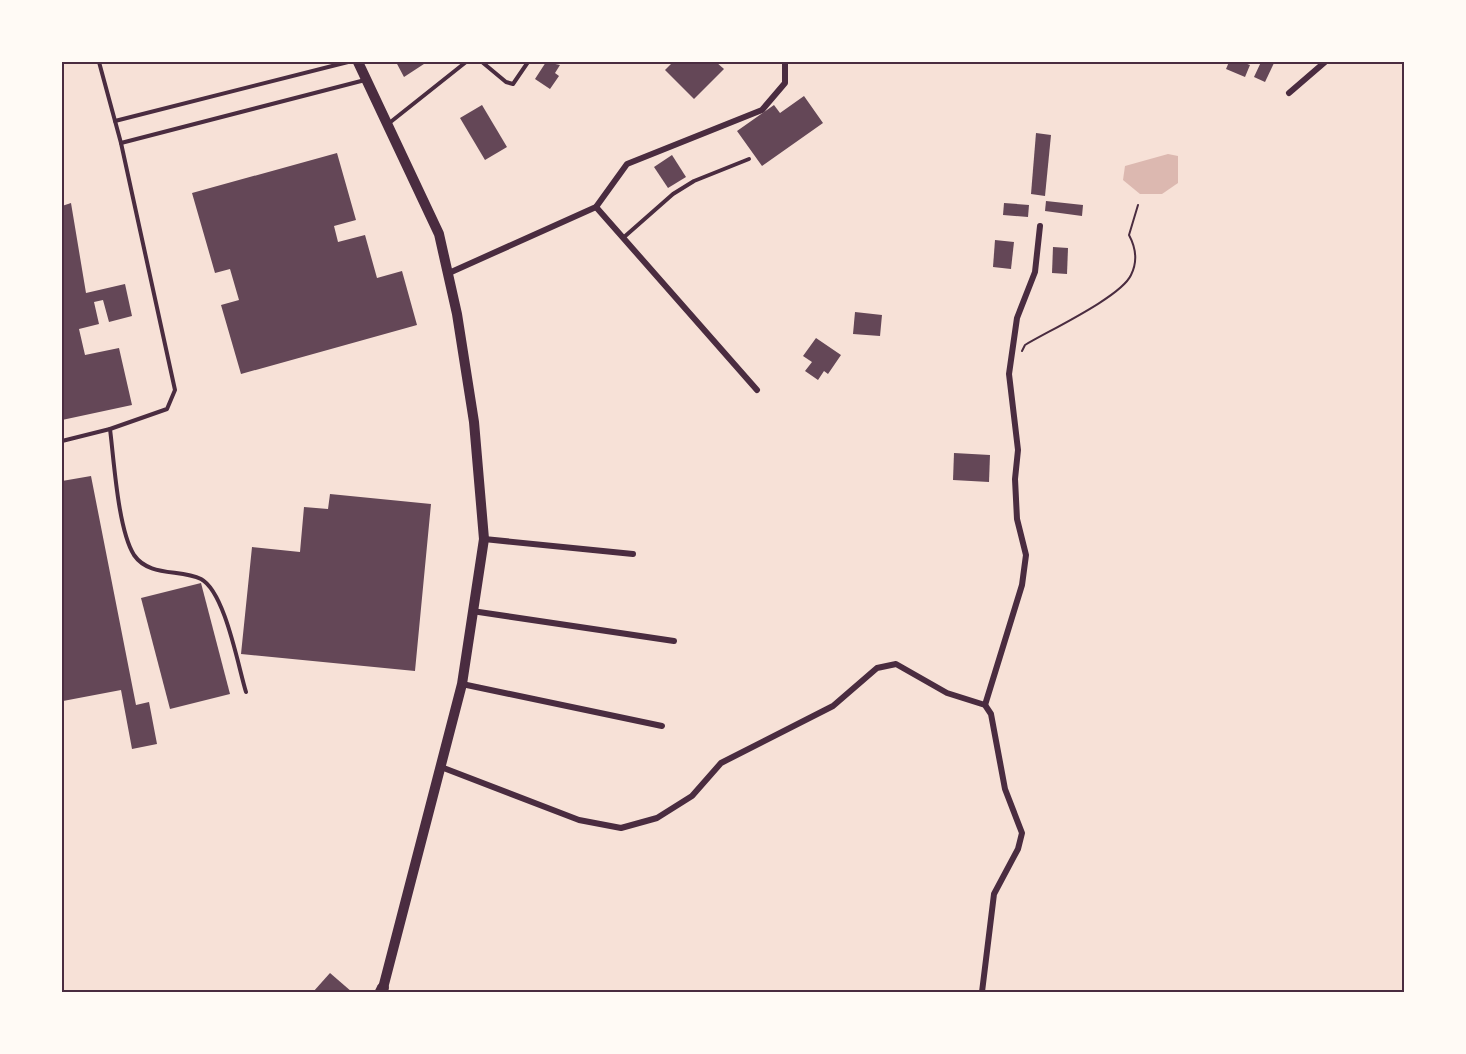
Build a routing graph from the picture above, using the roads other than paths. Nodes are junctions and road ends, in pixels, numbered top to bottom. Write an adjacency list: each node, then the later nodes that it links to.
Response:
1 (99, 62): 11 (lane)
2 (348, 62): 11 (lane)
3 (358, 62): 9 (main road)
4 (466, 62): 12 (lane)
5 (482, 62): 6 (lane)
6 (528, 62)
7 (785, 62): 15 (street)
8 (1325, 62): 10 (street)
9 (366, 80): 12 (main road); 13 (lane)
10 (1289, 93)
11 (115, 121): 13 (lane)
12 (387, 124): 18 (main road)
13 (121, 143): 20 (lane)
14 (749, 159): 17 (lane)
15 (596, 207): 17 (street); 18 (street)
16 (1040, 226): 28 (street)
17 (623, 238): 19 (street)
18 (449, 273): 22 (main road)
19 (757, 390)
20 (110, 429): 21 (lane); 27 (lane)
21 (62, 441)
22 (484, 539): 23 (street); 24 (main road)
23 (633, 554)
24 (472, 611): 25 (street); 26 (main road)
25 (674, 641)
26 (462, 684): 29 (street); 30 (main road)
27 (246, 692)
28 (985, 705): 30 (street); 32 (street)
29 (662, 726)
30 (441, 767): 31 (main road)
31 (382, 991)
32 (982, 993)

